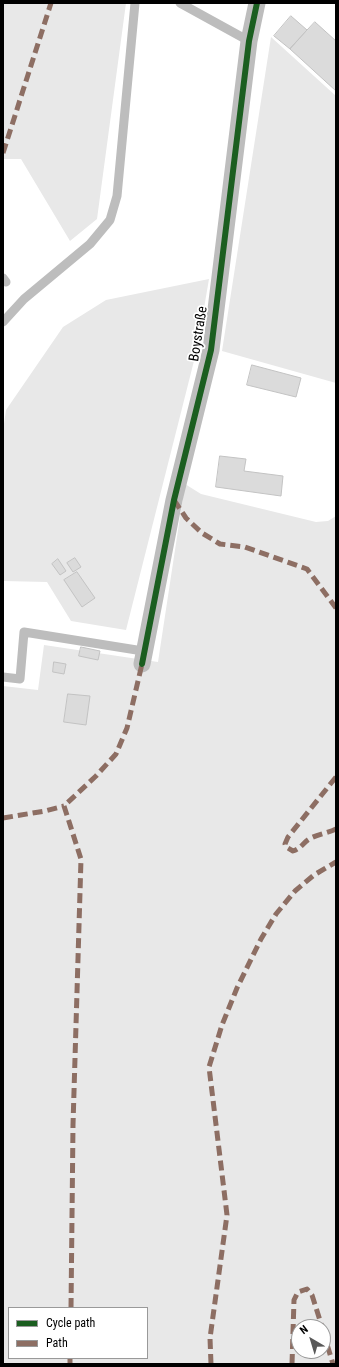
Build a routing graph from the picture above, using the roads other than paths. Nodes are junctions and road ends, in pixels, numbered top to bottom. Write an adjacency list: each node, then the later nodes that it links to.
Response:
1 (135, 3): 5 (lane)
2 (180, 3): 4 (lane)
3 (257, 3): 4 (street, Boystraße)
4 (249, 41): 6 (street, Boystraße)
5 (3, 322)
6 (142, 657): 7 (lane)
7 (3, 677)

